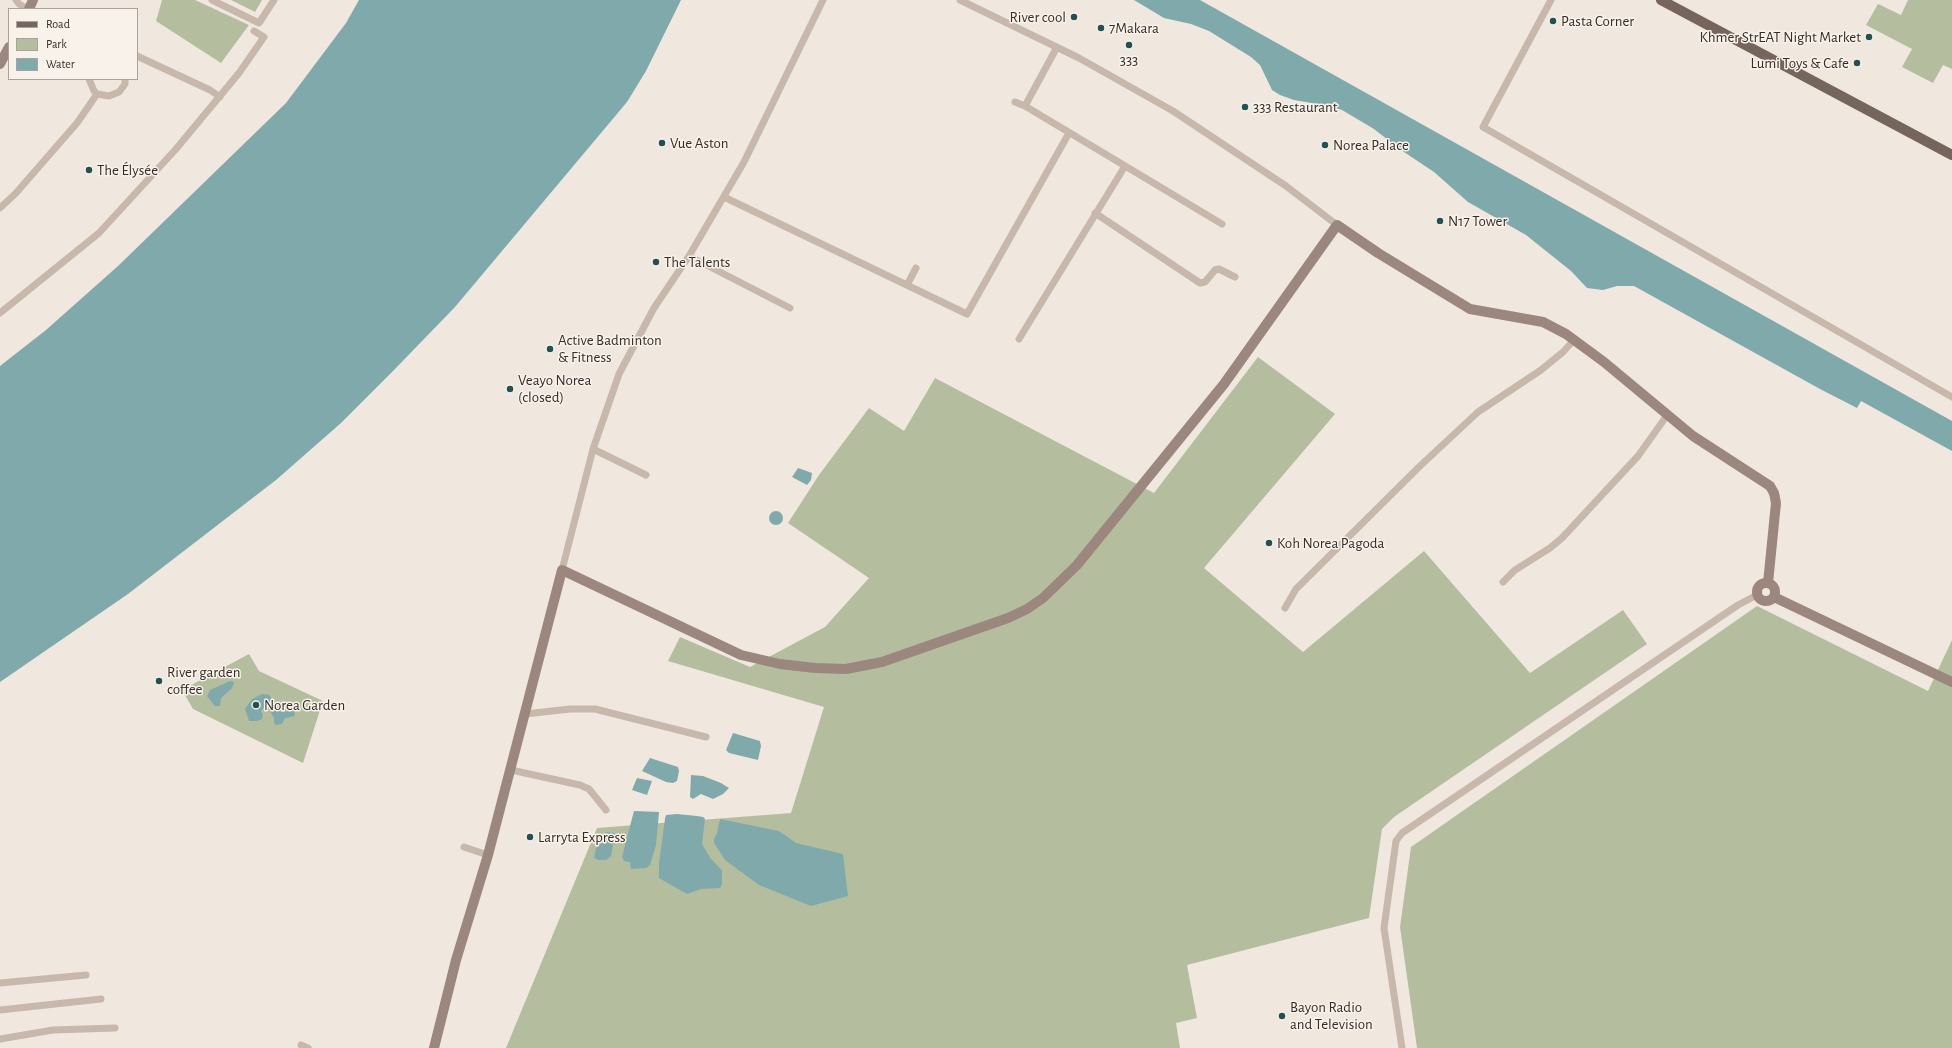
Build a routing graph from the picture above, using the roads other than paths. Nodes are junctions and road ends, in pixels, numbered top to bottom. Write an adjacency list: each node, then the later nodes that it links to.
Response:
1 (16, 0): 8 (street)
2 (212, 0): 3 (street)
3 (274, 0)
4 (823, 0): 23 (street)
5 (960, 0): 10 (street)
6 (1551, 0): 36 (street)
7 (1660, 0): 21 (main road)
8 (31, 5)
9 (254, 31): 17 (street)
10 (1057, 47): 19 (street); 27 (street)
11 (8, 49): 13 (street)
12 (138, 56): 17 (street)
13 (0, 64)
14 (89, 80): 16 (street)
15 (125, 80): 16 (street)
16 (97, 94): 24 (street)
17 (220, 97): 33 (street)
18 (1015, 102): 19 (street)
19 (1025, 106): 20 (street)
20 (1069, 133): 22 (street); 31 (street)
21 (1952, 155)
22 (1125, 166): 25 (street); 26 (street)
23 (724, 196): 28 (street); 31 (street)
24 (0, 208)
25 (1096, 213): 30 (street); 34 (street)
26 (1222, 224)
27 (1337, 225): 35 (street); 40 (street)
28 (689, 256): 32 (street); 38 (street)
29 (916, 268): 31 (street)
30 (1235, 276)
31 (907, 285)
32 (790, 308)
33 (0, 314)
34 (1019, 339)
35 (1574, 340): 37 (street); 45 (street)
36 (1952, 397)
37 (1668, 414): 41 (street); 42 (street)
38 (593, 449): 39 (street); 40 (street)
39 (646, 475)
40 (562, 570): 47 (street)
41 (1503, 582)
42 (1768, 583): 43 (street); 44 (street)
43 (1757, 595): 44 (street); 60 (street)
44 (1774, 597): 46 (street)
45 (1285, 608)
46 (1952, 682)
47 (525, 714): 48 (street); 49 (street)
48 (706, 738)
49 (511, 770): 50 (street); 52 (street)
50 (606, 810)
51 (464, 848): 52 (street)
52 (488, 855): 59 (street)
53 (86, 975): 54 (street)
54 (0, 983)
55 (101, 998): 56 (street)
56 (0, 1010)
57 (114, 1028): 58 (street)
58 (0, 1039)
59 (434, 1048)
60 (1402, 1048)

